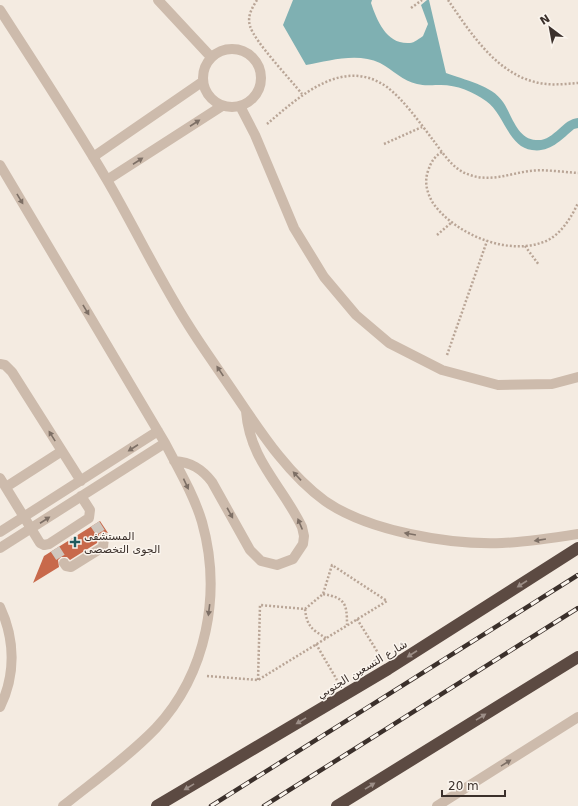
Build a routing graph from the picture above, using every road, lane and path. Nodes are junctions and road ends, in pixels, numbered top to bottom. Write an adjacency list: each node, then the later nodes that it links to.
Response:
1 (158, 0): 7 (street)
2 (257, 0): 10 (path)
3 (422, 0): 5 (path)
4 (448, 0): 9 (path)
5 (411, 8)
6 (0, 10): 17 (street)
7 (211, 57): 8 (street); 12 (street)
8 (202, 82): 11 (street); 17 (street)
9 (578, 83)
10 (302, 94): 13 (path); 14 (path)
11 (222, 106): 12 (street); 20 (street, one-way to 11)
12 (240, 106): 14 (street)
13 (422, 127): 15 (path); 16 (path)
14 (255, 135): 28 (street)
15 (384, 144)
16 (442, 152): 19 (path); 22 (path)
17 (93, 157): 20 (street)
18 (0, 165): 31 (street, one-way to 31)
19 (578, 173)
20 (108, 180): 30 (street, one-way to 20)
21 (578, 203): 25 (path)
22 (451, 223): 23 (path); 24 (path)
23 (437, 235)
24 (487, 240): 25 (path); 28 (path)
25 (526, 246): 26 (path)
26 (539, 265)
27 (0, 364): 33 (street, one-way to 27)
28 (442, 370): 29 (street)
29 (578, 378)
30 (246, 411): 34 (street, one-way to 30); 42 (street, one-way to 30)
31 (158, 431): 32 (street); 36 (street, one-way to 36)
32 (165, 443): 34 (street); 38 (street)
33 (62, 451): 36 (street); 37 (street)
34 (174, 461): 56 (street, one-way to 56)
35 (0, 478): 37 (street)
36 (81, 481): 39 (street)
37 (6, 487): 39 (street)
38 (81, 496): 40 (street, one-way to 38); 40 (street)
39 (24, 516): 40 (street); 41 (street)
40 (32, 528): 44 (street)
41 (0, 532)
42 (578, 534)
43 (104, 538): 46 (street)
44 (0, 548)
45 (578, 548): 55 (highway, شارع التسعين الجنوبي, one-way to 55)
46 (64, 563)
47 (323, 594): 49 (path); 50 (path); 51 (path)
48 (0, 607): 59 (street)
49 (305, 608): 52 (path); 57 (path)
50 (357, 619): 51 (path); 55 (path)
51 (347, 625): 52 (path)
52 (326, 638): 53 (path)
53 (316, 644): 57 (path); 58 (path)
54 (578, 657): 63 (highway, one-way to 54)
55 (388, 669): 58 (highway, شارع التسعين الجنوبي)
56 (192, 674): 57 (path); 61 (street)
57 (258, 680)
58 (346, 694): 62 (highway, شارع التسعين الجنوبي, one-way to 62)
59 (0, 707)
60 (578, 718): 64 (street, one-way to 60)
61 (63, 806)
62 (157, 806)
63 (337, 806)
64 (437, 806)

